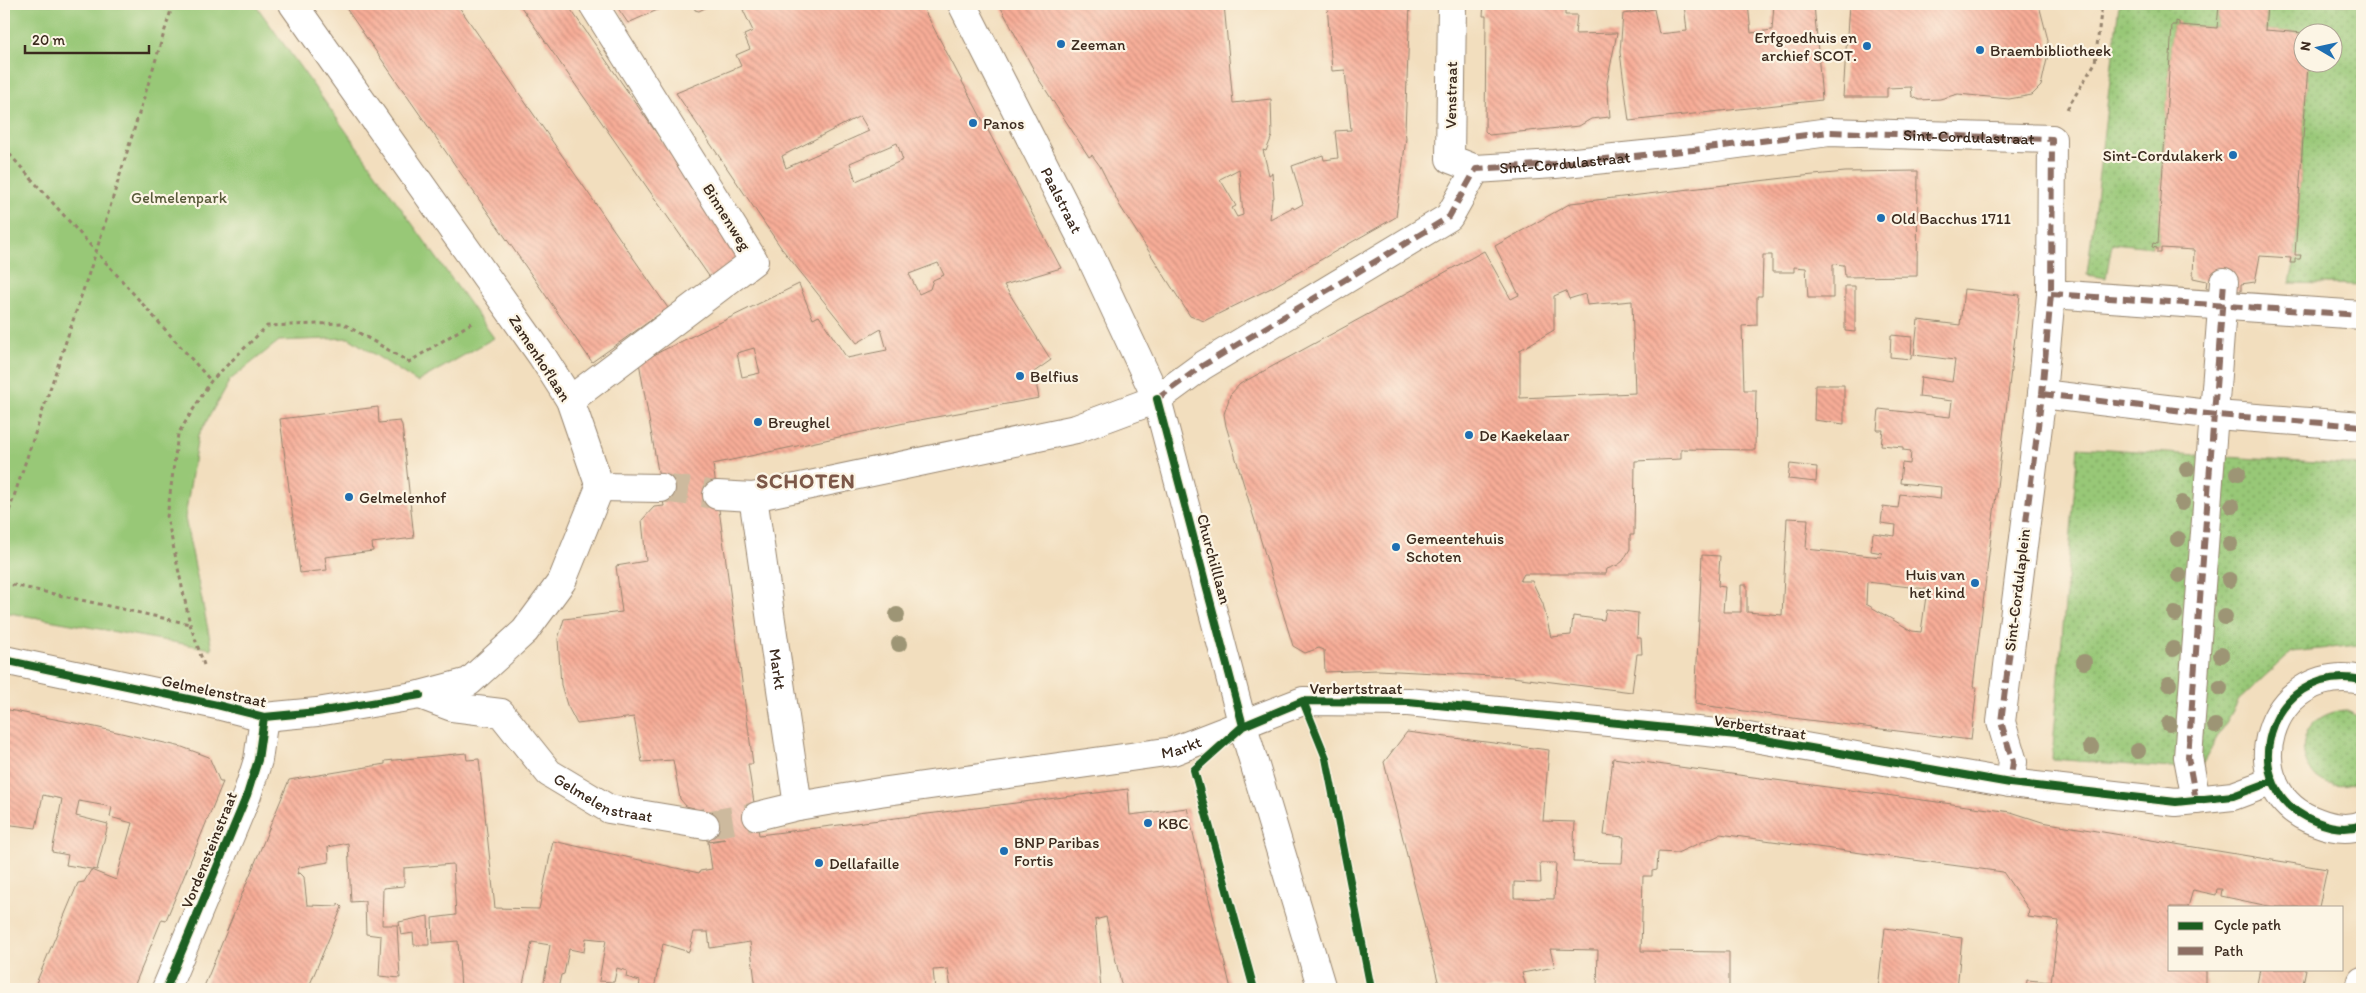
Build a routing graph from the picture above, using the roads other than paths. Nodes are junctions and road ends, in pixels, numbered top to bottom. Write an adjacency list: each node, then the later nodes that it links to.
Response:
1 (293, 4): 12 (street, Zamenhoflaan)
2 (593, 4): 12 (street, Binnenweg)
3 (962, 4): 11 (street, Paalstraat)
4 (1452, 4): 6 (street, Venstraat)
5 (2052, 139): 6 (street, Sint-Cordulastraat); 7 (street, Sint-Cordulaplein)
6 (1476, 169): 11 (street, Sint-Cordulastraat)
7 (2050, 294): 8 (street); 10 (street, Sint-Cordulaplein)
8 (2223, 294): 9 (street); 13 (street)
9 (2362, 315)
10 (2042, 394): 13 (street); 25 (street, Sint-Cordulaplein)
11 (1157, 399): 18 (street); 23 (street, Churchilllaan)
12 (570, 400): 15 (street, Zamenhoflaan)
13 (2216, 414): 14 (street); 26 (street)
14 (2362, 426)
15 (600, 488): 16 (street); 21 (street)
16 (661, 488)
17 (717, 495): 18 (street)
18 (753, 496): 27 (street, Markt)
19 (4, 660): 22 (street, Gelmelenstraat)
20 (2362, 680): 24 (street)
21 (420, 695): 22 (street, Gelmelenstraat); 29 (street, Gelmelenstraat)
22 (264, 717): 32 (street, Vordensteinstraat)
23 (1243, 726): 25 (street, Verbertstraat); 27 (street, Markt); 33 (street, Churchilllaan)
24 (2273, 781): 26 (street, Verbertstraat); 30 (street)
25 (2010, 783): 26 (street, Verbertstraat)
26 (2196, 800)
27 (798, 806): 28 (street)
28 (757, 816)
29 (705, 825)
30 (2360, 833)
31 (2362, 981): 34 (street)
32 (166, 989)
33 (1322, 989)
34 (2360, 989)

